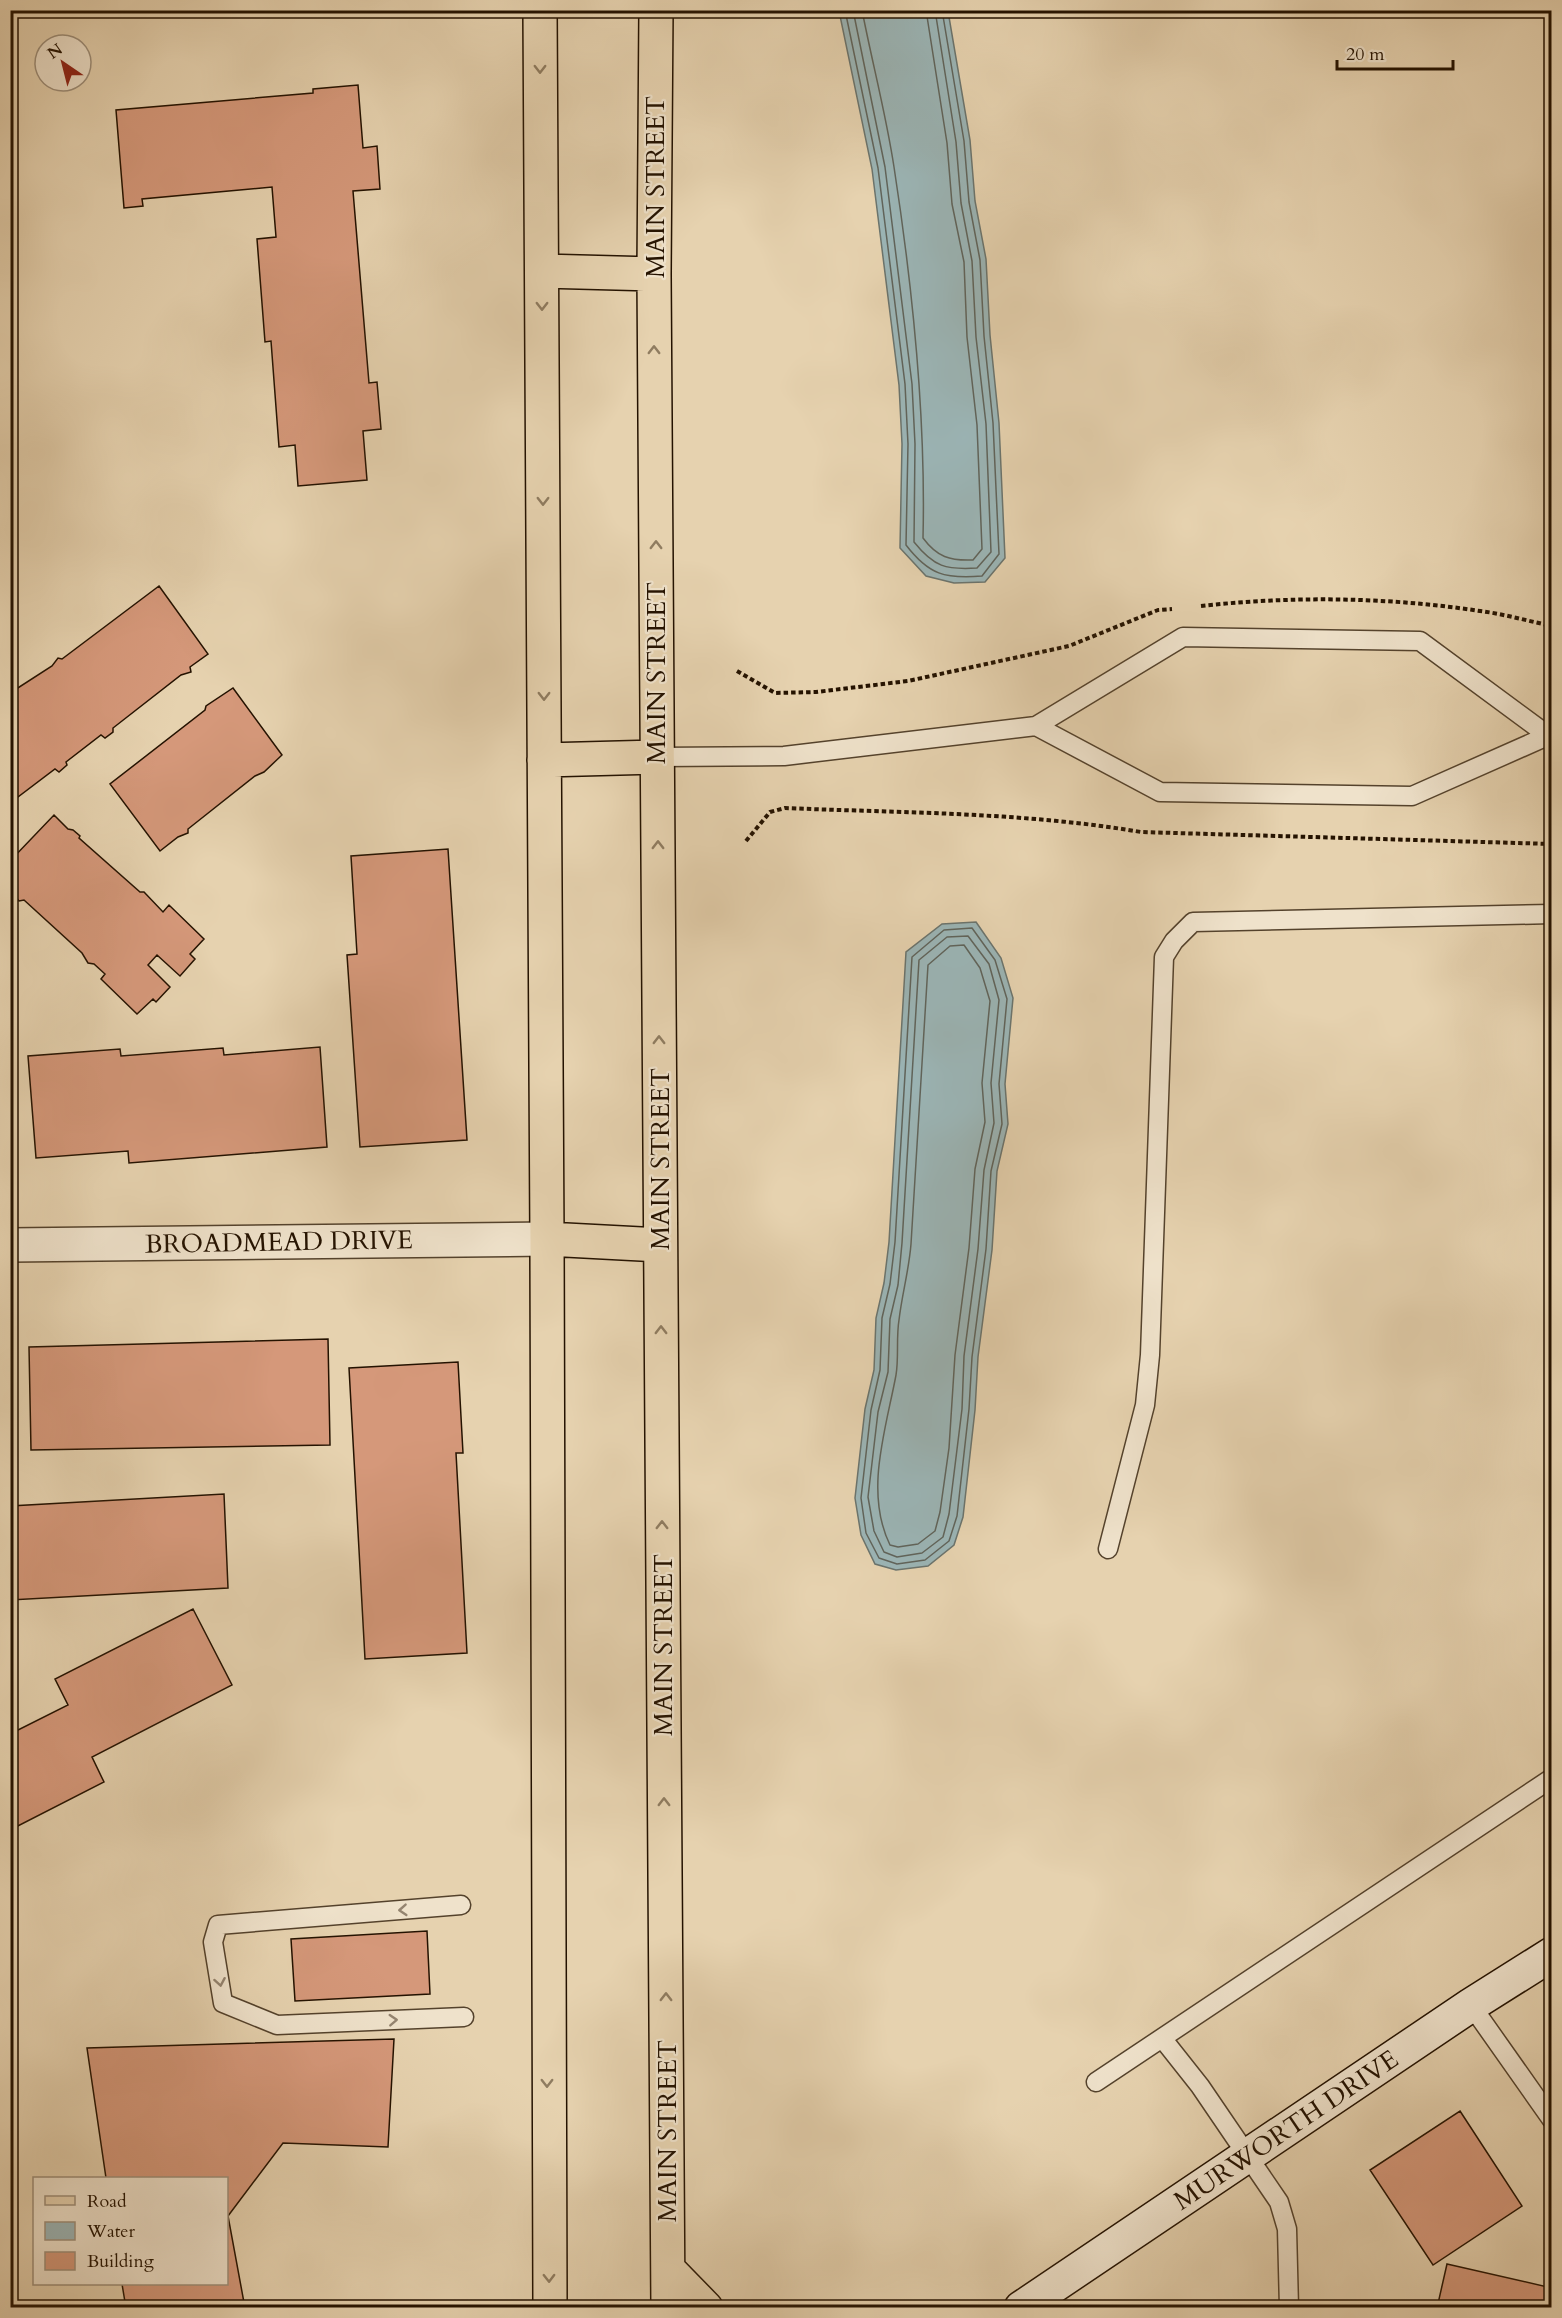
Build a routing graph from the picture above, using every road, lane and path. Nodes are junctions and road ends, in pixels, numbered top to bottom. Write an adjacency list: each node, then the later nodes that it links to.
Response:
1 (540, 10): 3 (main road, one-way to 3)
2 (656, 10): 4 (main road, MAIN STREET)
3 (542, 271): 4 (main road); 8 (main road, one-way to 8)
4 (654, 274): 7 (main road, MAIN STREET, one-way to 4)
5 (1036, 726): 6 (lane); 6 (lane); 7 (lane)
6 (1549, 734)
7 (657, 757): 8 (main road); 14 (main road, MAIN STREET, one-way to 7)
8 (544, 760): 12 (main road)
9 (746, 841): 10 (path)
10 (1551, 844)
11 (1551, 914): 15 (lane)
12 (547, 1239): 13 (street, BROADMEAD DRIVE); 14 (main road); 26 (main road, one-way to 26)
13 (10, 1245)
14 (660, 1245): 25 (main road, MAIN STREET, one-way to 14)
15 (1108, 1549)
16 (1551, 1778): 21 (lane)
17 (461, 1905): 20 (lane, one-way to 20)
18 (1551, 1954): 19 (street, MURWORTH DRIVE)
19 (1471, 2005): 23 (lane); 24 (street, MURWORTH DRIVE)
20 (464, 2017)
21 (1162, 2038): 22 (lane); 24 (lane)
22 (1096, 2082)
23 (1551, 2120)
24 (1248, 2157): 29 (street, MURWORTH DRIVE); 30 (lane)
25 (668, 2269): 27 (main road, MAIN STREET); 28 (main road)
26 (550, 2307)
27 (668, 2307)
28 (706, 2307)
29 (1021, 2307)
30 (1288, 2307)

